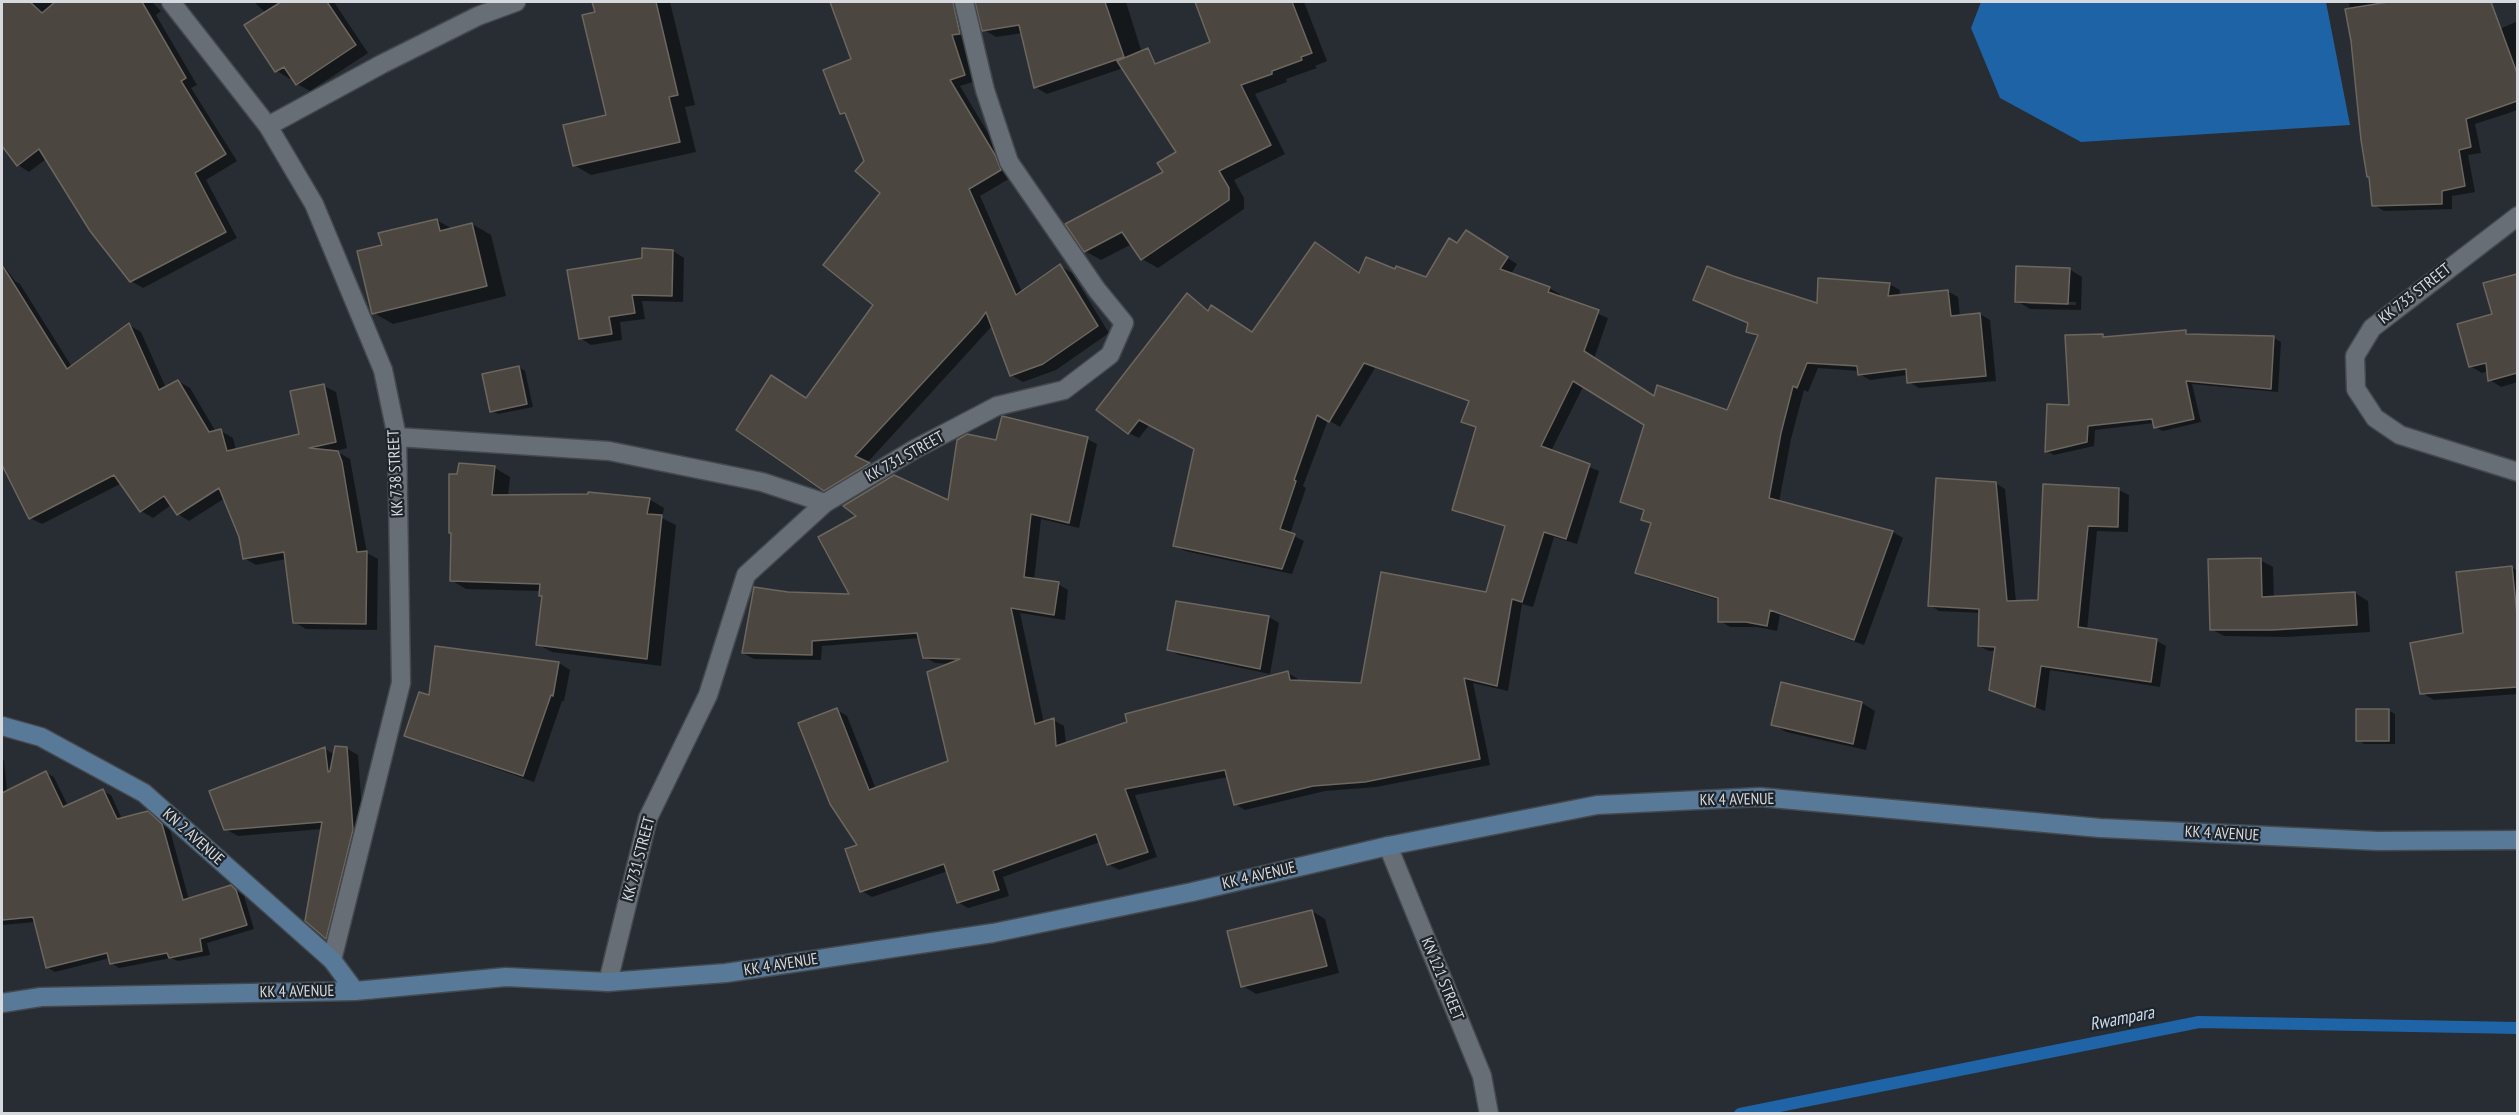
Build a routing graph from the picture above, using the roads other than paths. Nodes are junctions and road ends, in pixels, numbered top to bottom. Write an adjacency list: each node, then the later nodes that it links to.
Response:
1 (171, 2): 4 (street, KK 738 STREET)
2 (516, 2): 4 (street)
3 (964, 2): 8 (street, KK 731 STREET)
4 (268, 126): 6 (street, KK 738 STREET)
5 (2517, 216): 7 (street, KK 733 STREET)
6 (397, 437): 8 (street); 12 (street, KK 738 STREET)
7 (2517, 472)
8 (825, 503): 13 (street, KK 731 STREET)
9 (2, 726): 12 (main road, KN 2 AVENUE)
10 (2517, 840): 11 (main road, KK 4 AVENUE)
11 (1388, 846): 13 (main road, KK 4 AVENUE); 16 (street, KN 121 STREET)
12 (332, 960): 14 (main road, KN 2 AVENUE)
13 (608, 982): 14 (main road, KK 4 AVENUE)
14 (355, 991): 15 (main road, KK 4 AVENUE)
15 (2, 1003)
16 (1489, 1113)

